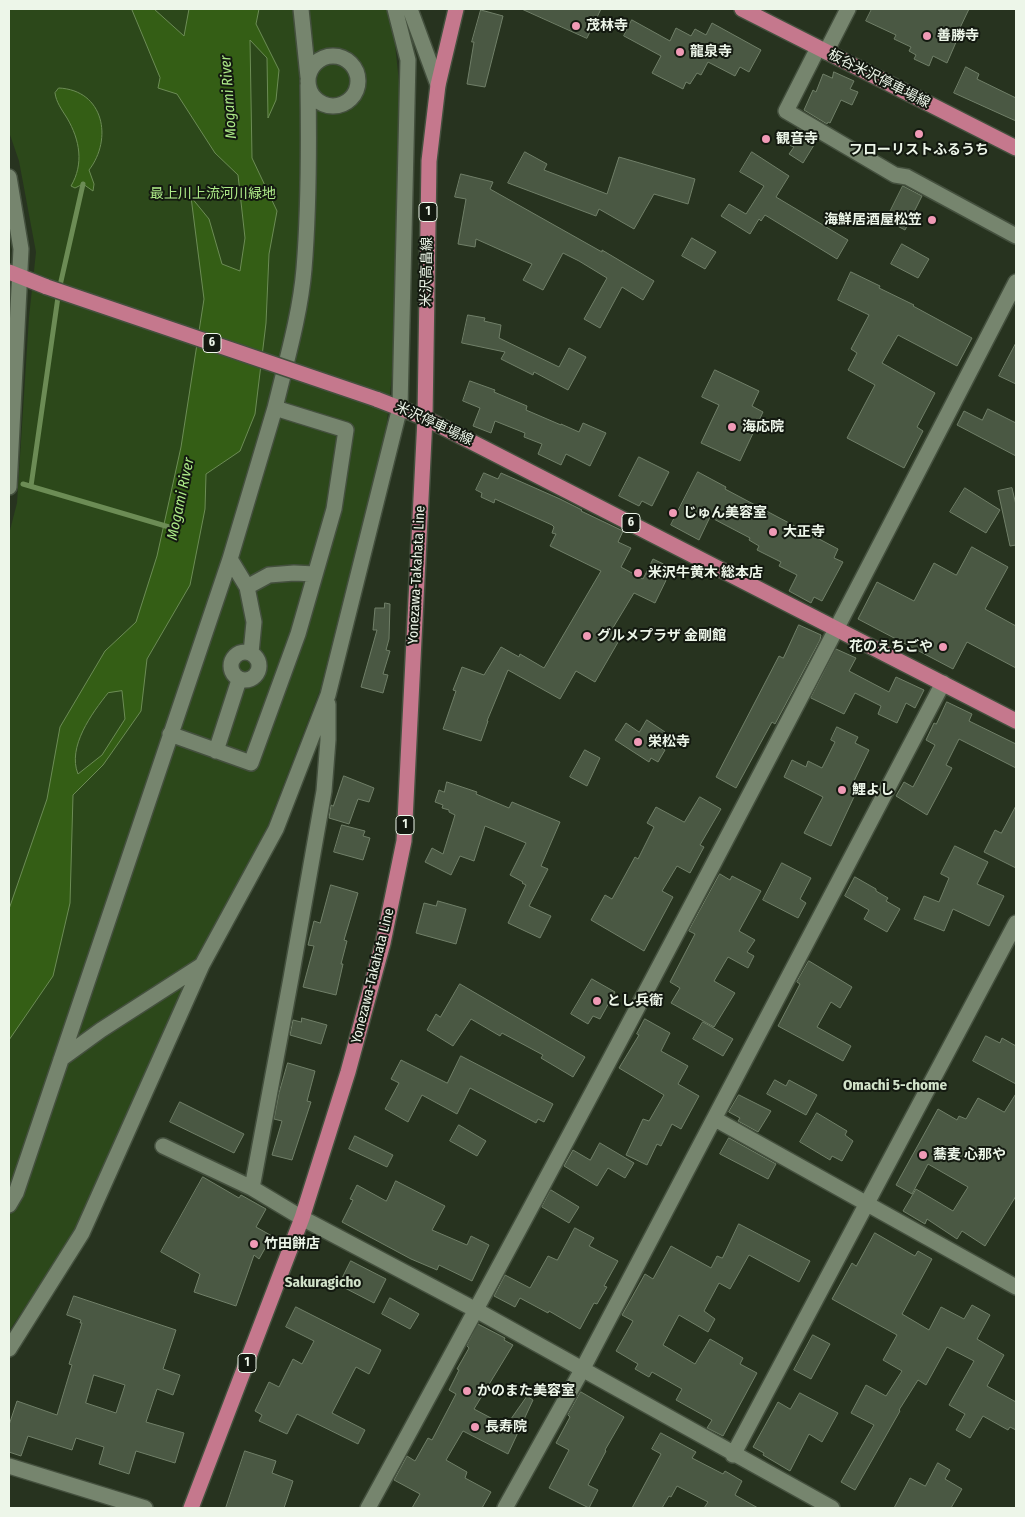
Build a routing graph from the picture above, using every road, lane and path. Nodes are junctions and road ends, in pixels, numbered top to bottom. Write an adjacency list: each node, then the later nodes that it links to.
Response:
1 (301, 9): 16 (street)
2 (395, 9): 15 (street)
3 (410, 9): 8 (street)
4 (456, 9): 8 (main road, 米沢高畠線 / 1)
5 (742, 9): 7 (main road, 板谷米沢停車場線)
6 (848, 9): 7 (street)
7 (822, 50): 9 (main road, 板谷米沢停車場線); 11 (street)
8 (438, 85): 17 (main road, 米沢高畠線 / 1)
9 (1016, 148)
10 (9, 177): 12 (street)
11 (1016, 236)
12 (14, 274): 14 (street); 15 (main road, 米沢停車場線 / 6, bridge)
13 (1016, 282): 22 (street)
14 (12, 357): 18 (street)
15 (400, 407): 17 (main road, 米沢停車場線 / 6); 24 (street)
16 (275, 408): 19 (street); 20 (street)
17 (425, 418): 22 (main road, 米沢停車場線 / 6); 36 (main road, Yonezawa-Takahata Line / 1)
18 (9, 487)
19 (230, 559): 21 (street); 26 (street)
20 (315, 574): 21 (street); 27 (street)
21 (247, 587): 27 (street)
22 (838, 629): 23 (main road, 6); 38 (street)
23 (944, 683): 25 (main road, 6); 31 (street)
24 (328, 695): 29 (street); 33 (street)
25 (1016, 721)
26 (170, 734): 27 (street); 30 (street)
27 (216, 751)
28 (1016, 923): 34 (street)
29 (202, 965): 30 (street); 39 (street)
30 (60, 1058): 35 (street)
31 (715, 1119): 34 (street); 40 (street)
32 (163, 1146): 33 (street)
33 (252, 1188): 36 (street)
34 (866, 1203): 37 (street); 41 (street)
35 (9, 1206)
36 (302, 1218): 38 (street); 44 (main road, Yonezawa-Takahata Line / 1)
37 (1016, 1287)
38 (476, 1310): 40 (street); 45 (street)
39 (9, 1349)
40 (582, 1370): 41 (street); 46 (street)
41 (733, 1455): 47 (street)
42 (9, 1466): 43 (street)
43 (144, 1508)
44 (191, 1508)
45 (368, 1508)
46 (505, 1508)
47 (832, 1508)

